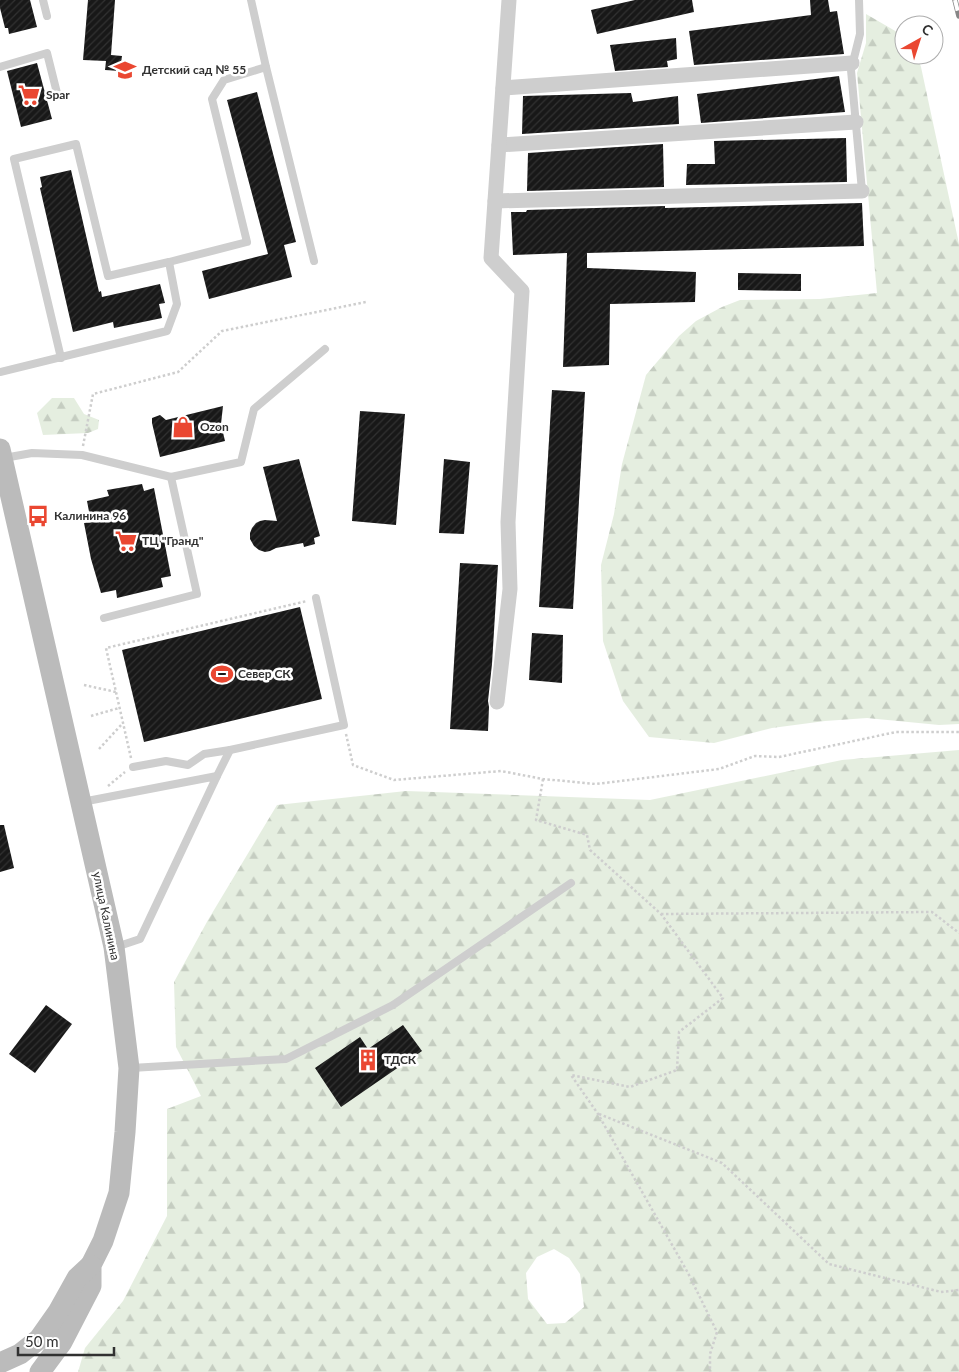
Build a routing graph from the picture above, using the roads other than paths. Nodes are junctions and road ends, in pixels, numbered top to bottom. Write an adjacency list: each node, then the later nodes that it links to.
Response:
1 (43, 0): 5 (lane)
2 (251, 0): 8 (lane)
3 (509, 0): 9 (street)
4 (859, 0): 6 (lane)
5 (47, 16)
6 (852, 63): 9 (street); 11 (lane)
7 (0, 67): 10 (lane)
8 (266, 67): 15 (lane); 16 (lane)
9 (503, 88): 12 (street)
10 (58, 97)
11 (856, 122): 12 (street); 13 (lane)
12 (499, 145): 14 (street)
13 (862, 192): 14 (street)
14 (495, 201): 24 (street)
15 (314, 261)
16 (169, 262): 18 (lane); 18 (lane)
17 (325, 349): 21 (lane)
18 (61, 358): 19 (lane)
19 (0, 372)
20 (1, 453): 21 (lane); 28 (main road, улица Калинина)
21 (171, 477): 23 (lane)
22 (316, 598): 25 (lane)
23 (104, 618)
24 (497, 702)
25 (230, 750): 26 (lane); 27 (lane)
26 (132, 767)
27 (217, 776): 28 (lane); 30 (lane)
28 (80, 803): 30 (main road, улица Калинина)
29 (571, 884): 31 (lane)
30 (114, 947): 31 (main road, улица Калинина)
31 (129, 1068): 32 (main road, улица Калинина)
32 (91, 1265): 33 (main road); 34 (main road, улица Калинина)
33 (0, 1363)
34 (40, 1372)

